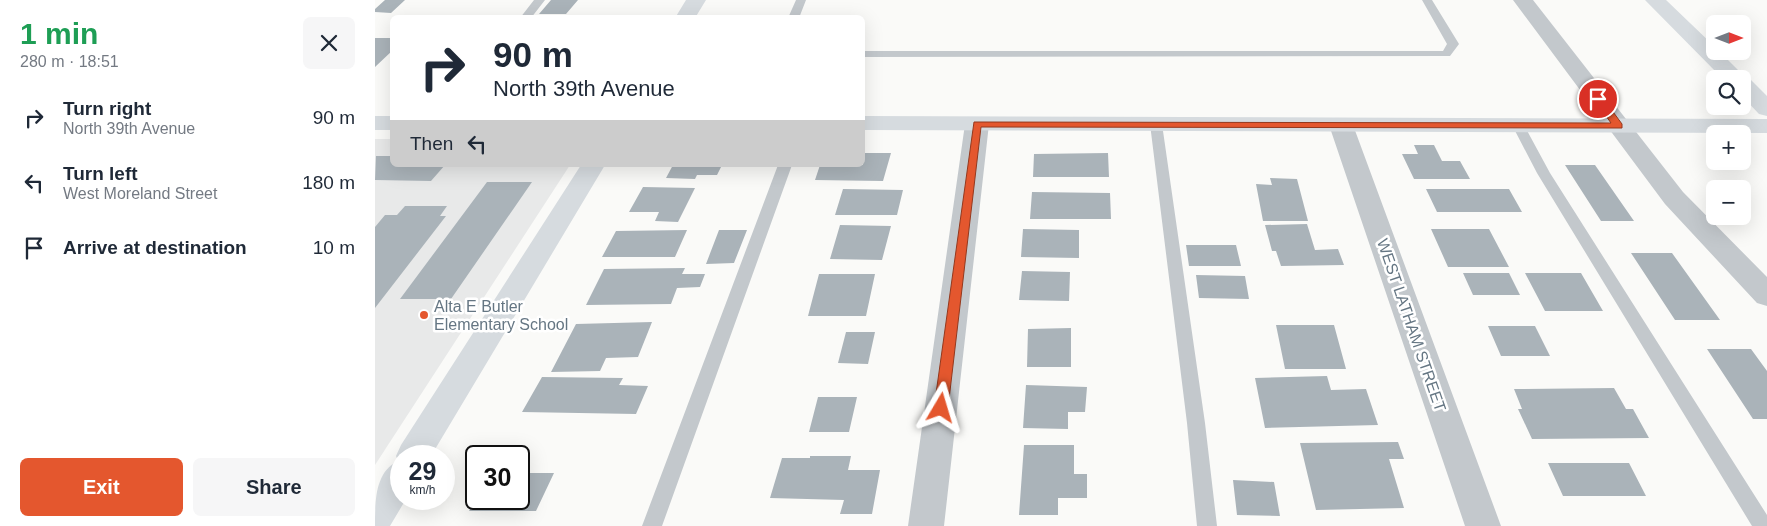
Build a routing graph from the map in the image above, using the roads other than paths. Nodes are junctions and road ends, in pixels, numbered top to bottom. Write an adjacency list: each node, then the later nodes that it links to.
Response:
1 (541, 0): 7 (lane)
2 (696, 0): 8 (main road)
3 (801, 0): 9 (lane)
4 (1427, 0): 10 (lane)
5 (1523, 0): 21 (street)
6 (1655, 0): 11 (main road)
7 (528, 15)
8 (687, 15)
9 (794, 15)
10 (865, 54)
11 (1727, 70)
12 (1751, 93): 13 (main road)
13 (1767, 109)
14 (375, 123): 15 (main road)
15 (390, 123)
16 (865, 123): 17 (main road)
17 (977, 124): 18 (main road); 30 (street)
18 (1156, 124): 19 (main road); 31 (lane)
19 (1341, 125): 20 (main road); 32 (street, WEST LATHAM STREET)
20 (1518, 125): 21 (main road); 33 (lane)
21 (1619, 126): 22 (main road); 25 (street)
22 (1767, 126)
23 (592, 167): 26 (main road)
24 (784, 167): 29 (lane)
25 (1767, 295)
26 (420, 445)
27 (390, 494): 28 (main road)
28 (375, 518)
29 (652, 526)
30 (926, 526)
31 (1207, 526)
32 (1483, 526)
33 (1763, 526)

